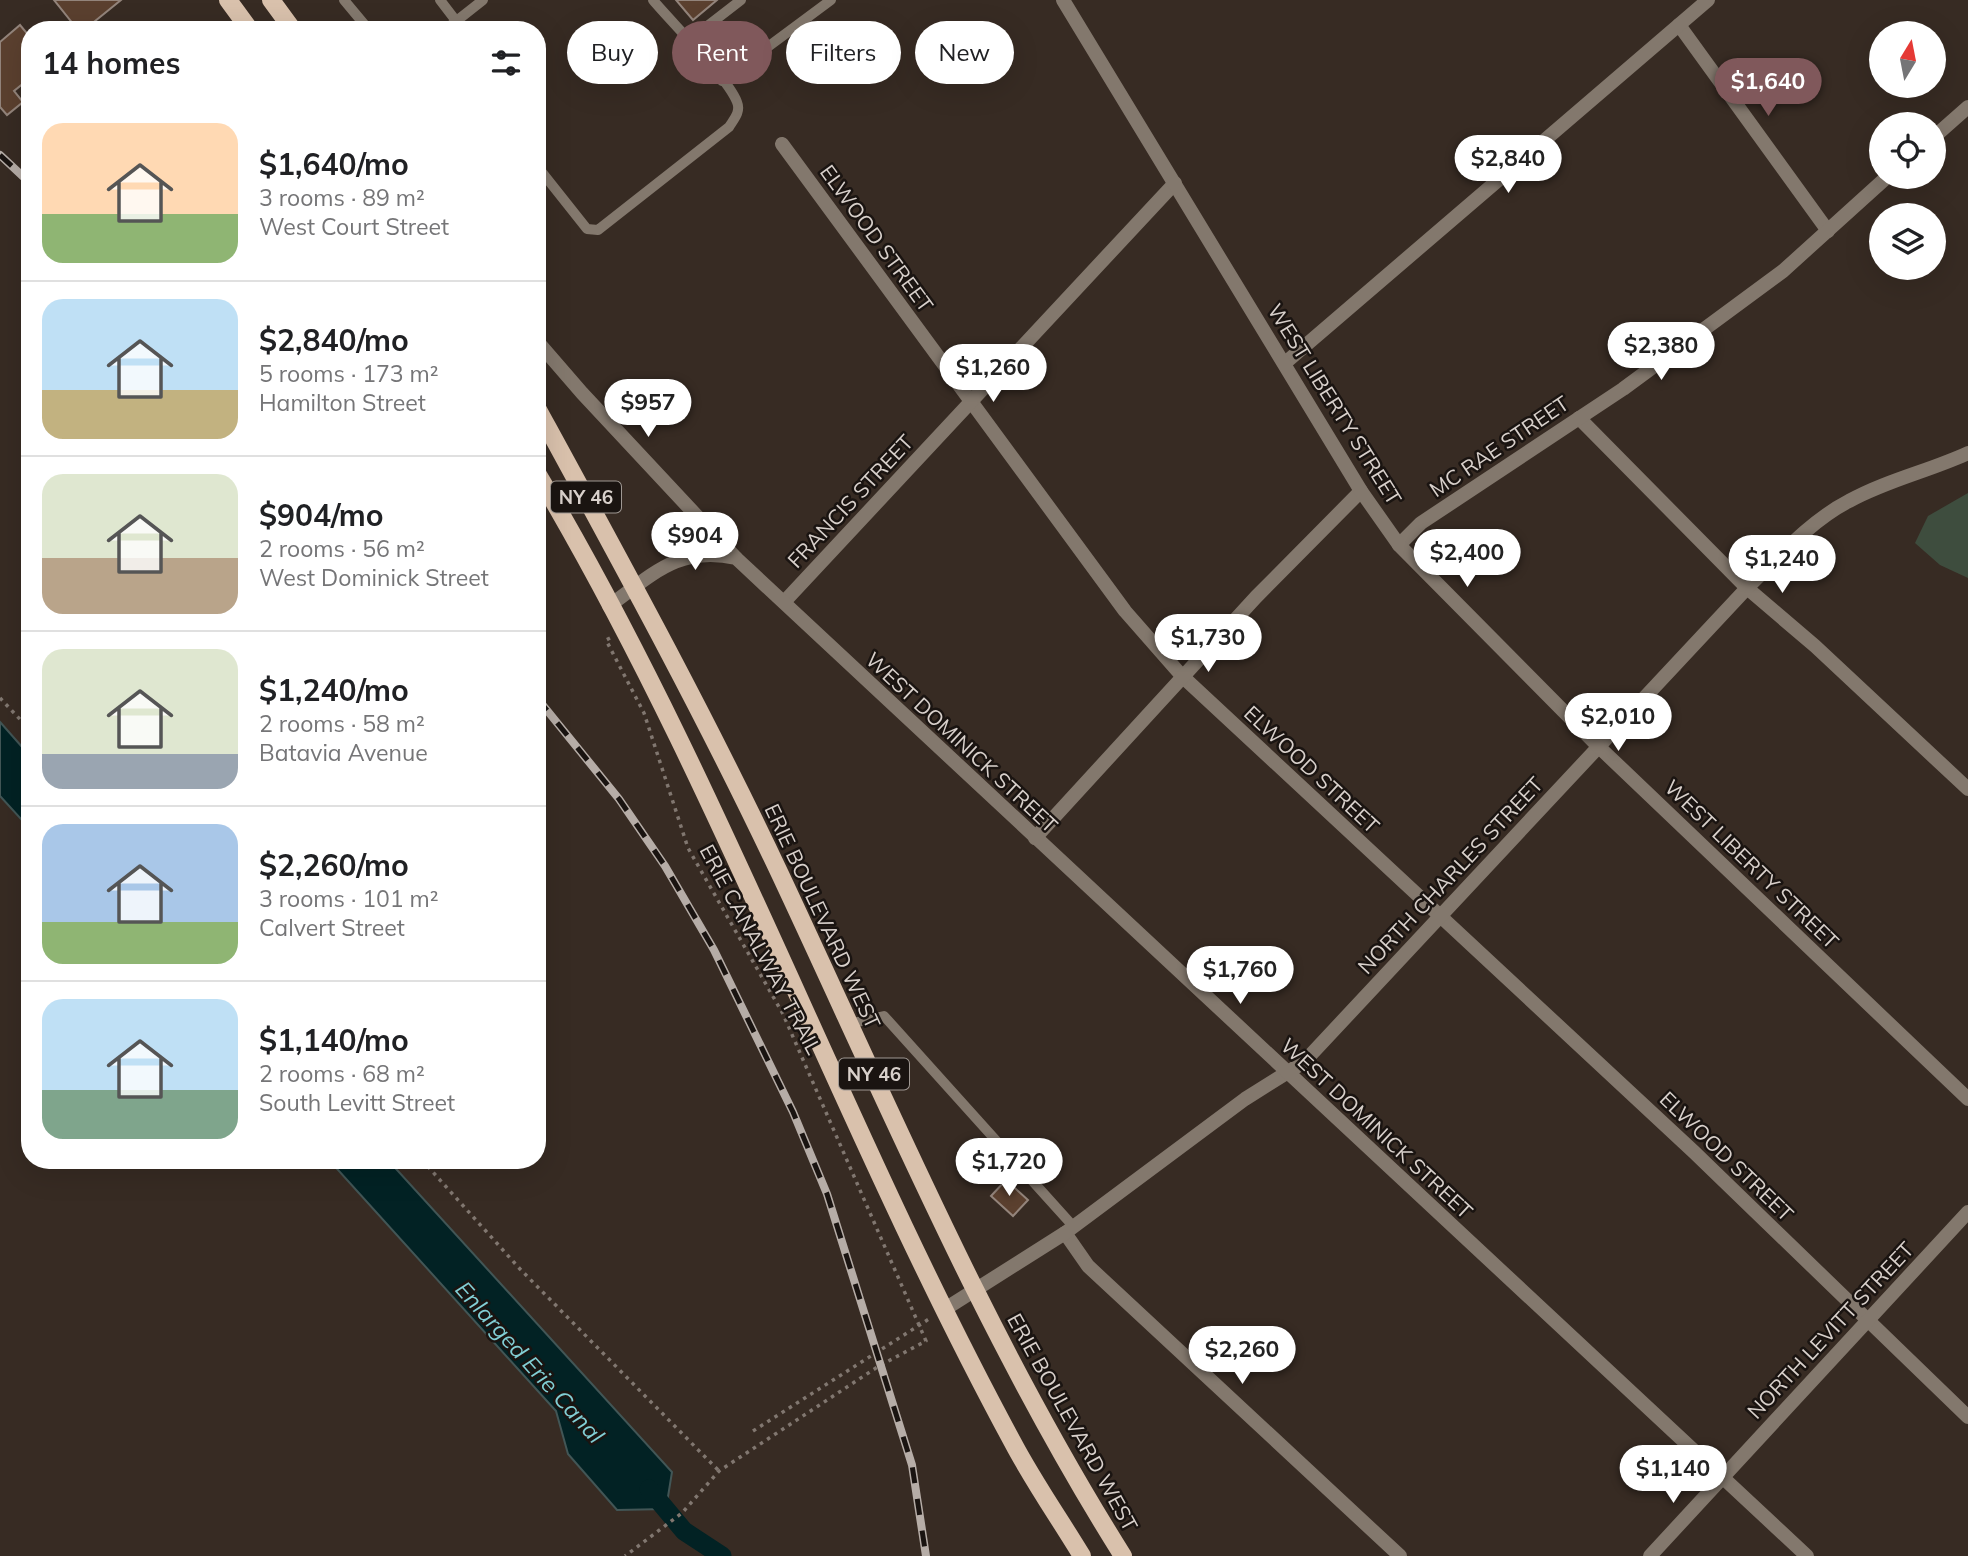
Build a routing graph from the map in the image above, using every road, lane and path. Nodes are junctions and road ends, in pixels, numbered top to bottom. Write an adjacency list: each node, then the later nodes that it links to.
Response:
1 (228, 0): 11 (main road)
2 (271, 0): 12 (main road)
3 (344, 0): 13 (lane)
4 (440, 0): 14 (lane)
5 (483, 0): 14 (lane)
6 (653, 0): 16 (lane)
7 (741, 0): 15 (lane)
8 (831, 0): 18 (lane)
9 (1063, 0): 24 (street, WEST LIBERTY STREET)
10 (1708, 0): 17 (street)
11 (243, 21)
12 (286, 21)
13 (362, 21)
14 (456, 21)
15 (714, 21)
16 (672, 22)
17 (1679, 25): 26 (street); 28 (street)
18 (772, 44)
19 (724, 84): 23 (lane)
20 (1968, 107): 21 (street)
21 (1946, 126)
22 (782, 144): 29 (street, ELWOOD STREET)
23 (546, 177)
24 (1175, 183): 28 (street, WEST LIBERTY STREET); 29 (street, FRANCIS STREET)
25 (1874, 189): 26 (street, MC RAE STREET)
26 (1828, 231): 30 (street, MC RAE STREET)
27 (546, 351): 36 (street, WEST DOMINICK STREET)
28 (1285, 363): 34 (street, WEST LIBERTY STREET)
29 (971, 403): 39 (street, FRANCIS STREET); 42 (street, ELWOOD STREET)
30 (1579, 418): 35 (street, MC RAE STREET); 38 (street)
31 (546, 424): 37 (main road, ERIE BOULEVARD WEST / NY 46)
32 (1968, 453): 38 (street, NORTH CHARLES STREET)
33 (546, 490): 40 (main road, NY 46)
34 (1361, 491): 35 (street, WEST LIBERTY STREET); 42 (street)
35 (1399, 545): 45 (street, WEST LIBERTY STREET)
36 (736, 558): 37 (street); 39 (street, WEST DOMINICK STREET)
37 (636, 586): 40 (street); 49 (main road, ERIE BOULEVARD WEST / NY 46)
38 (1747, 588): 45 (street, NORTH CHARLES STREET); 46 (street)
39 (785, 601): 47 (street, WEST DOMINICK STREET)
40 (609, 606): 41 (main road, NY 46)
41 (624, 632): 56 (main road, NY 46); 58 (path, ERIE CANALWAY TRAIL)
42 (1182, 676): 47 (street); 48 (street, ELWOOD STREET)
43 (0, 698): 44 (path)
44 (21, 720)
45 (1599, 747): 48 (street, NORTH CHARLES STREET); 51 (street, WEST LIBERTY STREET)
46 (1968, 789)
47 (1035, 838): 50 (street, WEST DOMINICK STREET)
48 (1440, 917): 50 (street, NORTH CHARLES STREET); 57 (street, ELWOOD STREET)
49 (849, 1024): 54 (lane); 55 (main road, ERIE BOULEVARD WEST / NY 46)
50 (1286, 1073): 54 (street, NORTH CHARLES STREET); 62 (street, WEST DOMINICK STREET)
51 (1968, 1099)
52 (430, 1169): 61 (path)
53 (1968, 1212): 57 (street, NORTH LEVITT STREET)
54 (1069, 1230): 55 (street, NORTH CHARLES STREET); 66 (street)
55 (974, 1289): 56 (street, NORTH CHARLES STREET); 65 (main road, ERIE BOULEVARD WEST / NY 46)
56 (945, 1309): 58 (path); 64 (main road, NY 46)
57 (1868, 1320): 59 (street, ELWOOD STREET); 62 (street, NORTH LEVITT STREET)
58 (919, 1325): 60 (path); 61 (path)
59 (1968, 1417)
60 (753, 1431)
61 (719, 1471): 63 (path)
62 (1723, 1477): 67 (street, NORTH LEVITT STREET); 68 (street, WEST DOMINICK STREET)
63 (625, 1556)
64 (1082, 1556)
65 (1123, 1556)
66 (1401, 1556)
67 (1650, 1556)
68 (1807, 1556)

